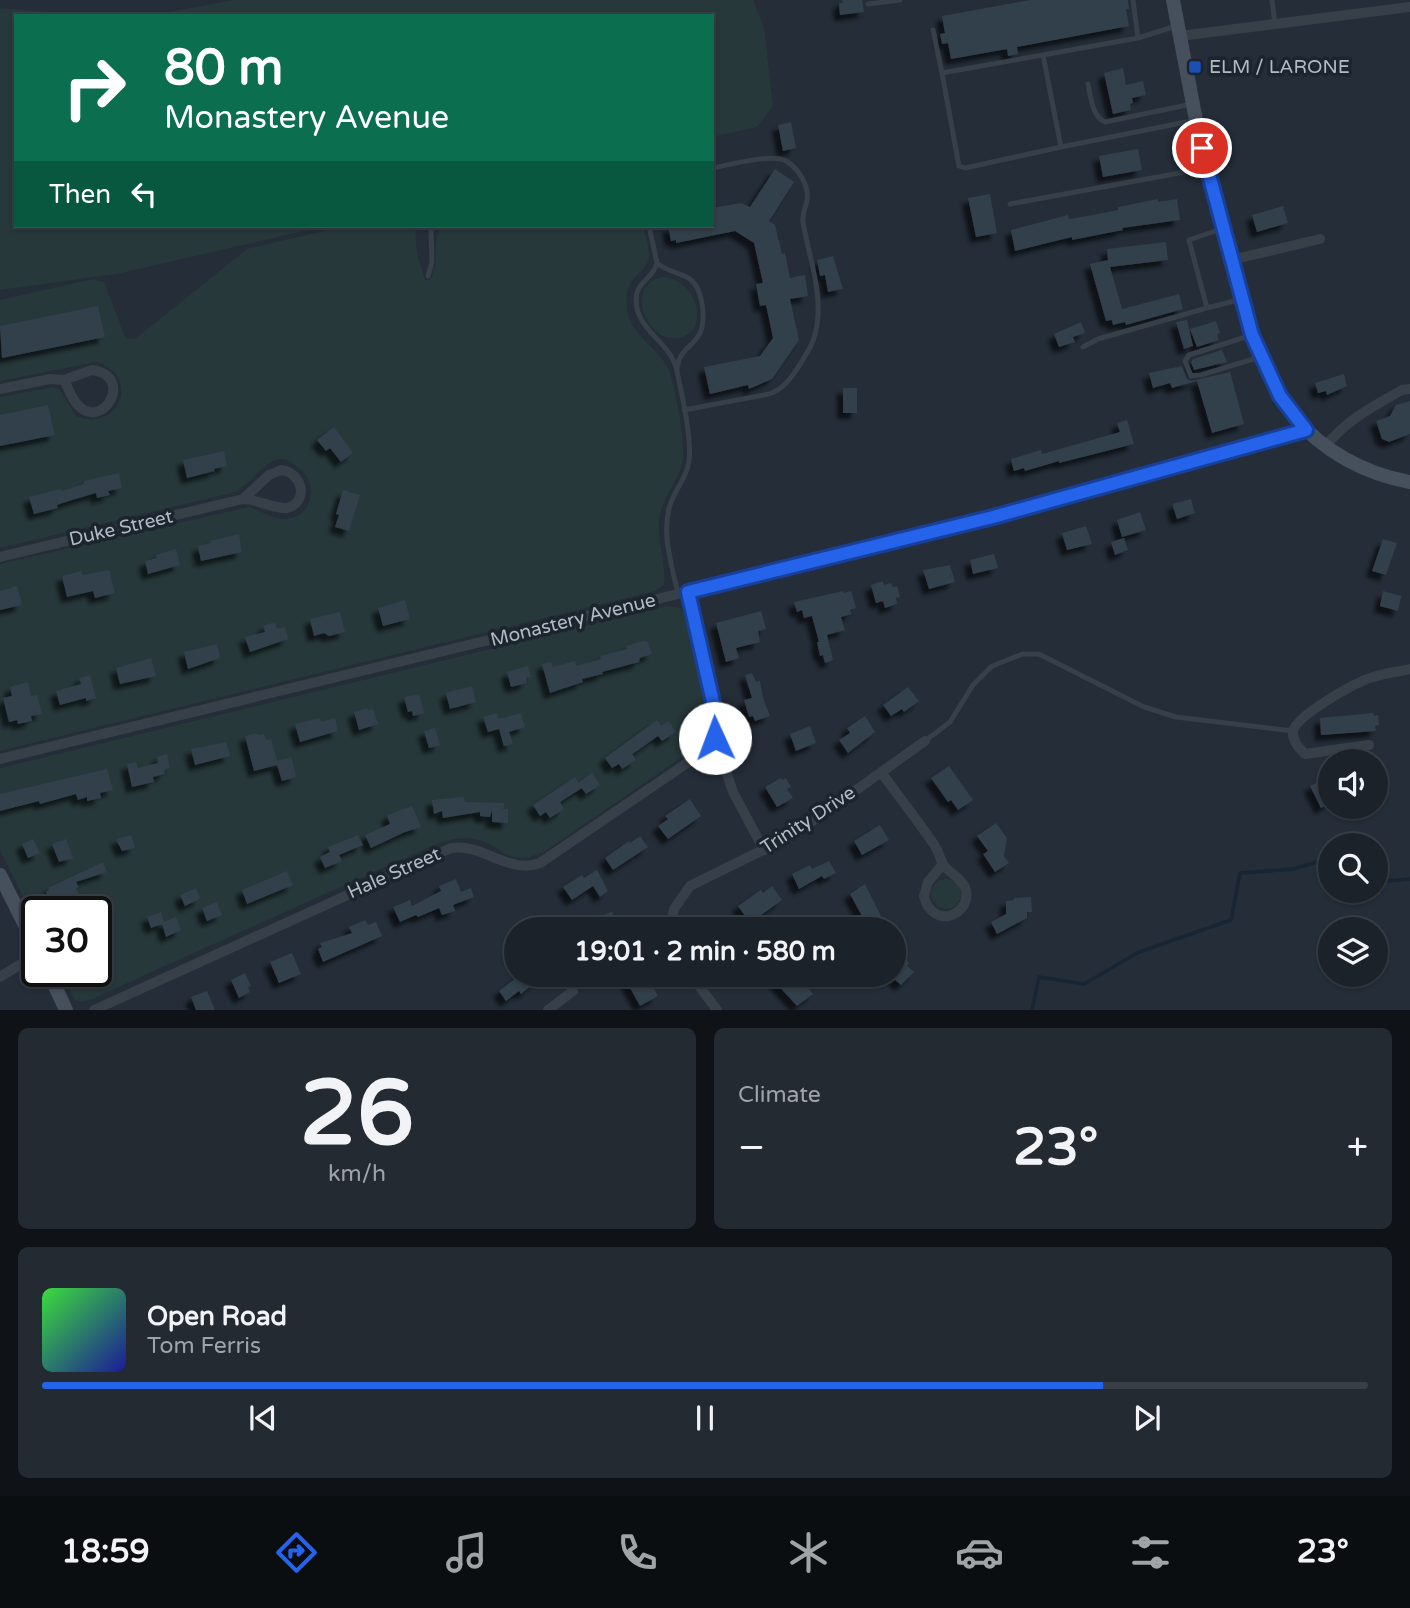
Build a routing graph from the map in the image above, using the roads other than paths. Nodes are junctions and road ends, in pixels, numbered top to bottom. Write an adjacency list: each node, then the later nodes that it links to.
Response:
1 (900, 0): 5 (lane)
2 (1133, 0): 11 (lane)
3 (1173, 0): 10 (main road)
4 (1272, 0): 8 (lane)
5 (868, 4)
6 (1396, 4): 7 (street); 8 (street)
7 (1410, 7)
8 (1275, 24): 10 (street)
9 (933, 30): 13 (lane)
10 (1179, 31): 11 (lane); 15 (main road)
11 (1138, 38): 12 (lane)
12 (1043, 55): 13 (lane); 17 (lane)
13 (942, 73): 17 (lane)
14 (1088, 84): 15 (lane)
15 (1193, 104): 16 (main road)
16 (1196, 120): 17 (lane); 19 (main road)
17 (1060, 148)
18 (714, 168): 37 (lane)
19 (1207, 168): 20 (lane); 23 (main road)
20 (1010, 204)
21 (432, 228): 27 (lane)
22 (649, 228): 26 (lane)
23 (1223, 229): 25 (main road); 29 (lane)
24 (1320, 239): 25 (street)
25 (1231, 260): 28 (main road)
26 (657, 263): 33 (lane); 33 (lane)
27 (428, 276)
28 (1242, 299): 29 (lane); 30 (main road)
29 (1207, 309): 31 (lane)
30 (1252, 335): 32 (main road); 32 (lane)
31 (1083, 347)
32 (1260, 357): 38 (main road)
33 (677, 369): 37 (lane)
34 (64, 380): 34 (street); 35 (street)
35 (0, 389)
36 (1410, 389): 39 (street)
37 (684, 410): 43 (lane)
38 (1306, 430): 39 (main road); 43 (street, Monastery Avenue)
39 (1326, 446): 40 (main road)
40 (1410, 482)
41 (243, 499): 41 (street, Duke Street); 42 (street, Duke Street)
42 (0, 557)
43 (683, 593): 46 (street); 49 (street, Monastery Avenue)
44 (1410, 669): 45 (street)
45 (1293, 731): 47 (lane); 48 (street)
46 (715, 738): 51 (street); 62 (street, Hale Street)
47 (925, 741): 50 (street, Trinity Drive)
48 (1368, 745)
49 (0, 760)
50 (881, 772): 51 (street, Trinity Drive); 52 (street)
51 (764, 850): 54 (street, Trinity Drive)
52 (943, 864): 52 (street)
53 (0, 875): 55 (main road)
54 (672, 917)
55 (21, 919)
56 (21, 963): 57 (street)
57 (0, 977)
58 (55, 987): 61 (main road)
59 (700, 987): 64 (street)
60 (573, 991): 63 (street)
61 (66, 1010)
62 (94, 1010)
63 (548, 1010)
64 (717, 1010)

